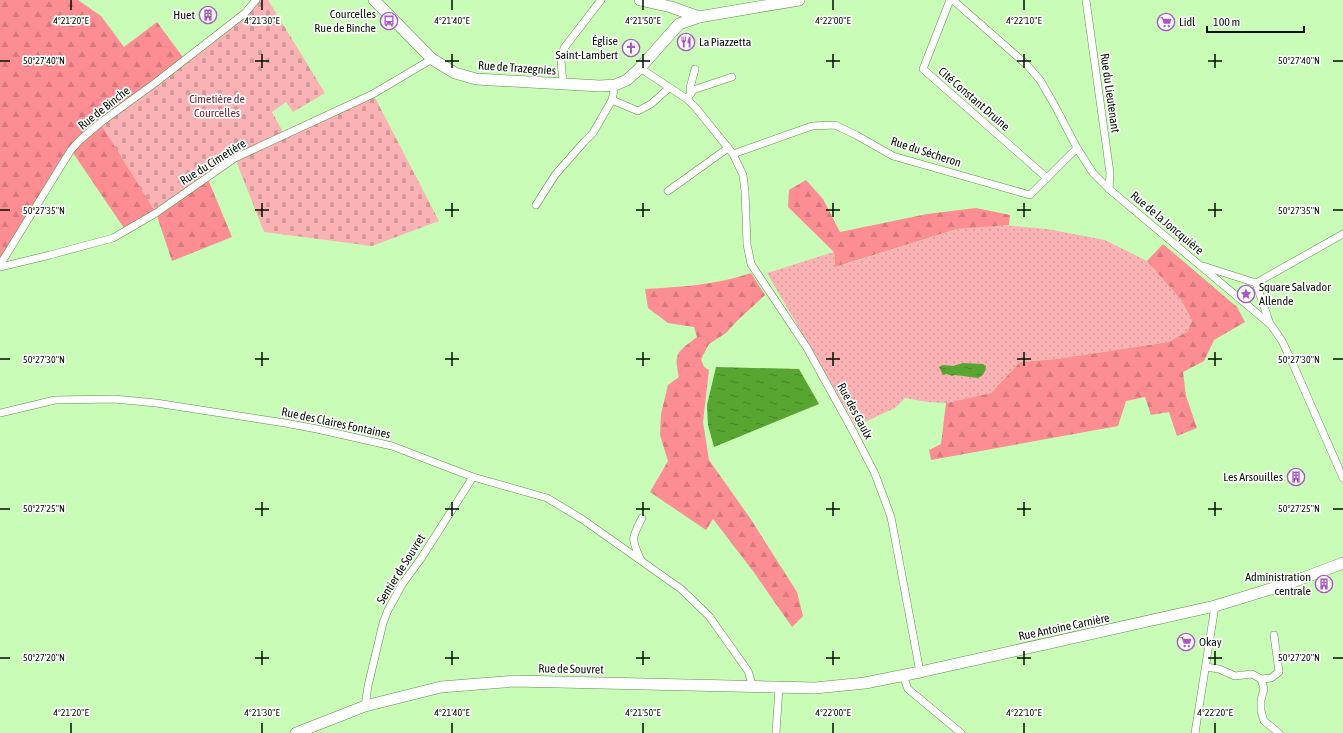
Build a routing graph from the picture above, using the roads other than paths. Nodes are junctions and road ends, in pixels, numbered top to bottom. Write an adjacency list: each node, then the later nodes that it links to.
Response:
1 (256, 0): 29 (street, Rue de Binche)
2 (374, 0): 11 (main road, Rue de Trazegnies)
3 (601, 0): 15 (street)
4 (640, 0): 9 (main road)
5 (799, 0): 10 (main road)
6 (950, 0): 23 (street, Cité Constant Druine)
7 (953, 0): 21 (street, Rue de la Joncquière)
8 (1086, 0): 24 (street, Rue du Lieutenant)
9 (656, 2): 10 (main road)
10 (699, 17): 12 (main road)
11 (432, 59): 15 (main road, Rue de Trazegnies); 29 (street, Rue du Cimetière)
12 (640, 68): 16 (main road); 17 (street, Rue des Gaulx)
13 (695, 69): 18 (street)
14 (732, 77): 18 (street)
15 (563, 84): 16 (main road, Rue de Trazegnies)
16 (615, 85): 19 (street)
17 (669, 88): 18 (street, Rue des Gaulx); 19 (street)
18 (689, 96): 20 (street, Rue des Gaulx)
19 (612, 100): 26 (street)
20 (728, 148): 22 (street, Rue des Gaulx); 25 (street)
21 (1077, 148): 23 (street, Rue du Sécheron); 24 (street, Rue de la Joncquière)
22 (733, 154): 23 (street, Rue du Sécheron); 41 (street, Rue des Gaulx)
23 (1047, 178)
24 (1109, 189): 28 (street, Rue de la Joncquière)
25 (668, 190)
26 (536, 205)
27 (1343, 234): 30 (street)
28 (1200, 265): 30 (street); 31 (street, Rue de la Joncquière)
29 (0, 266)
30 (1256, 283): 31 (street)
31 (1271, 326): 34 (street, Rue de la Joncquière)
32 (0, 413): 33 (street, Rue des Claires Fontaines)
33 (472, 477): 36 (street, Rue des Claires Fontaines); 46 (street, Sentier de Souvret)
34 (1343, 478)
35 (642, 518): 36 (street)
36 (642, 562): 44 (street, Rue des Claires Fontaines)
37 (1343, 563): 38 (main road, Rue Antoine Carnière)
38 (1215, 606): 40 (street); 41 (main road, Rue Antoine Carnière)
39 (1274, 635): 43 (street)
40 (1206, 667): 43 (street); 50 (street)
41 (920, 672): 42 (main road, Rue de Souvret)
42 (902, 676): 45 (main road, Rue de Souvret); 49 (street)
43 (1261, 679): 51 (street)
44 (753, 687): 45 (main road, Rue de Souvret); 46 (main road, Rue de Souvret)
45 (779, 688): 48 (street)
46 (365, 706): 47 (main road, Rue de Souvret)
47 (296, 733)
48 (776, 733)
49 (961, 733)
50 (1195, 733)
51 (1279, 733)

